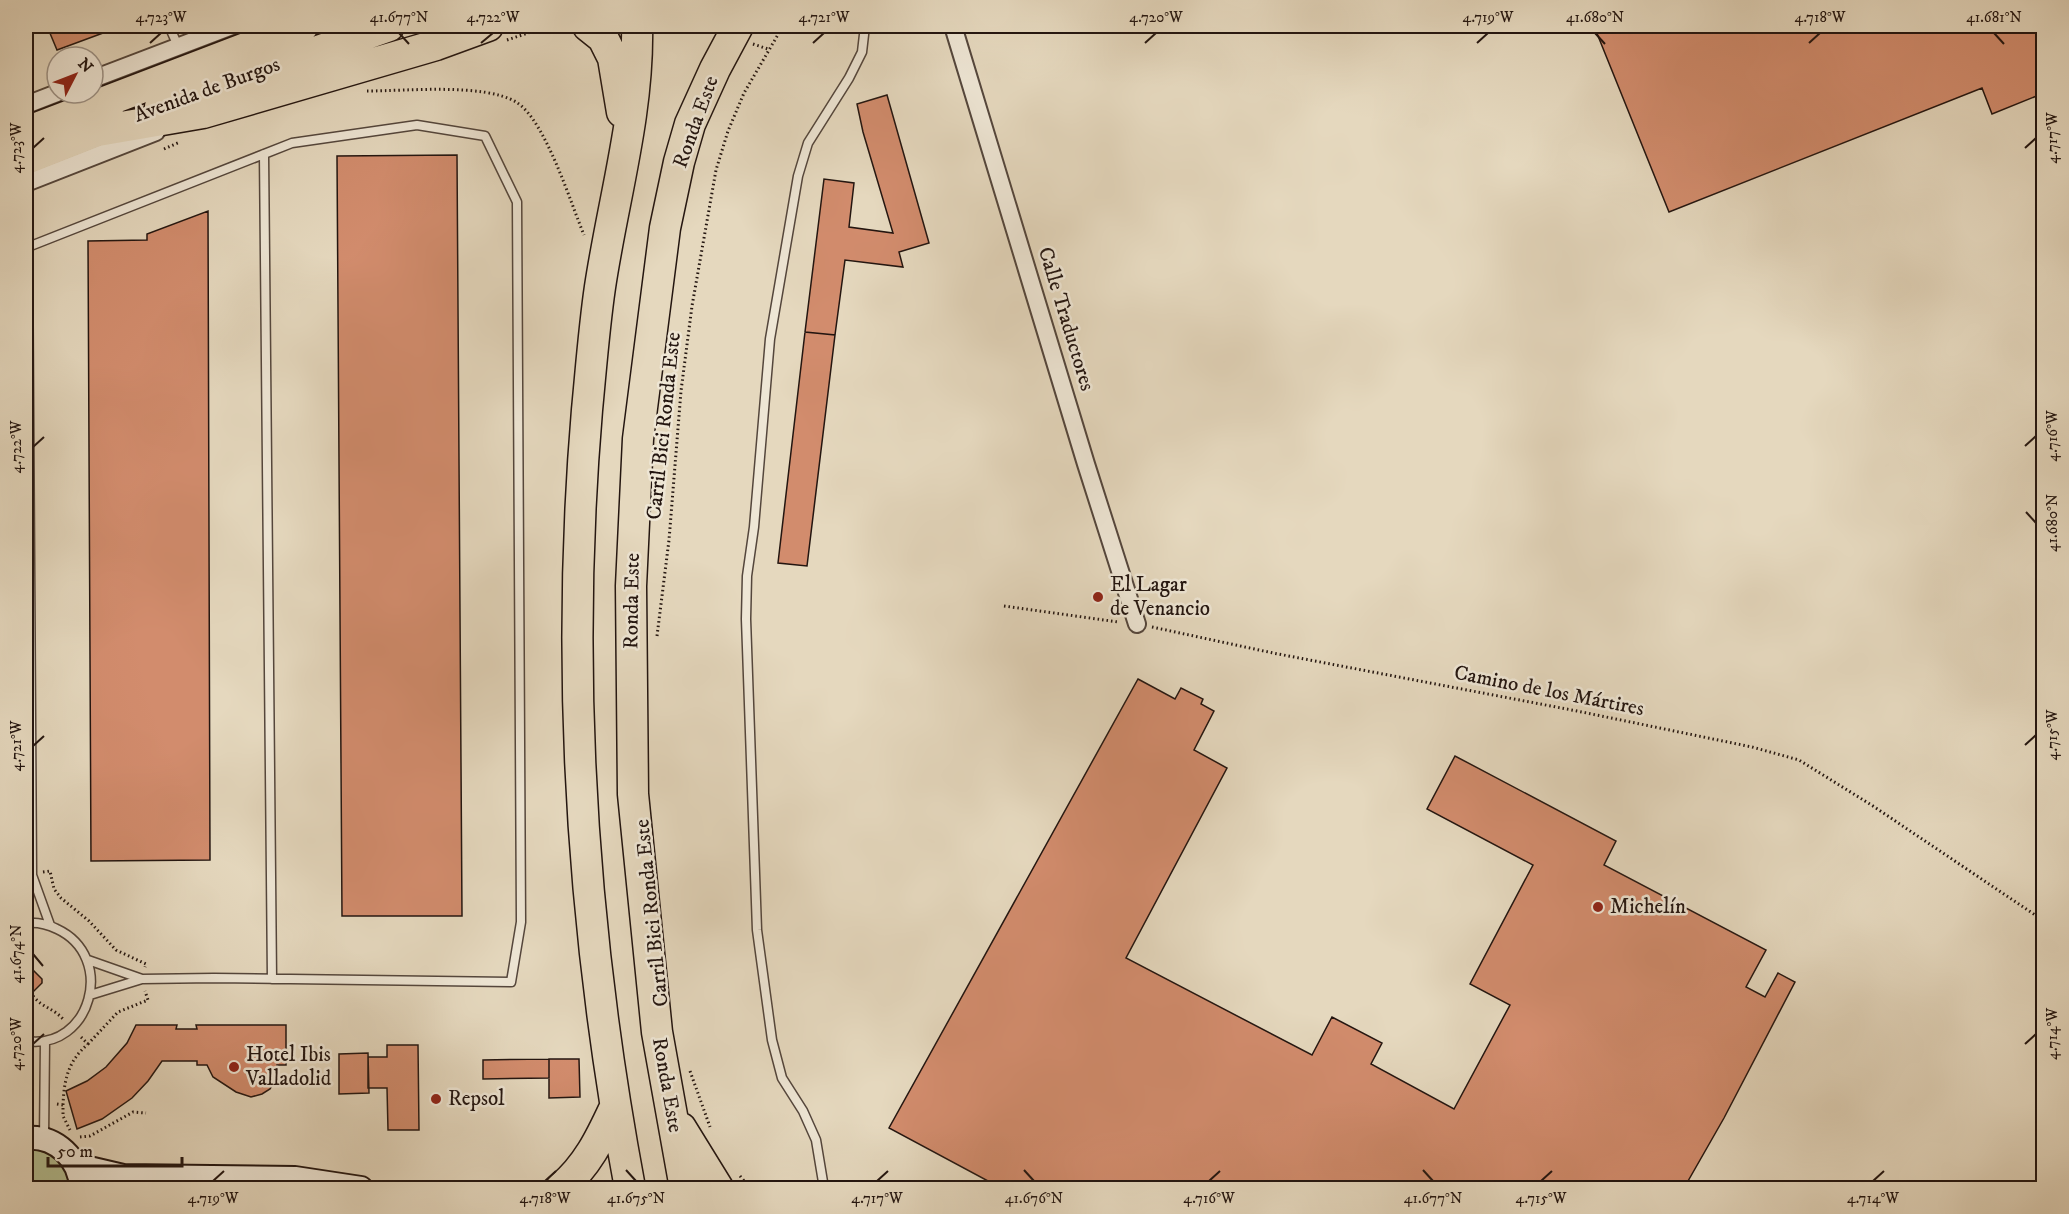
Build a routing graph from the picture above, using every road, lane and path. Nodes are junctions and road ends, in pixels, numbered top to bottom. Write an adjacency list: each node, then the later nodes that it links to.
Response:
1 (169, 26): 13 (lane)
2 (232, 26): 13 (street)
3 (246, 26): 15 (highway)
4 (303, 26): 15 (highway, Avenida de Burgos)
5 (389, 26): 19 (highway, Avenida de Burgos)
6 (488, 26): 18 (highway)
7 (588, 26): 21 (highway)
8 (637, 26): 21 (highway)
9 (738, 26): 43 (highway, Ronda Este)
10 (783, 26): 27 (path, Carril Bici Ronda Este)
11 (865, 26): 54 (lane)
12 (953, 26): 26 (street, Calle Traductores)
13 (178, 46): 14 (street)
14 (105, 74)
15 (120, 95): 20 (highway, Avenida de Burgos)
16 (45, 98): 17 (street)
17 (26, 105)
18 (203, 113): 19 (highway); 24 (street, Avenida de Burgos)
19 (98, 131): 23 (highway, Avenida de Burgos)
20 (26, 132)
21 (627, 137): 41 (highway)
22 (264, 154): 28 (lane); 35 (lane); 35 (lane)
23 (26, 159)
24 (26, 183)
25 (1004, 606): 26 (path, Camino de los Mártires)
26 (1137, 624): 30 (path, Camino de los Mártires)
27 (656, 641)
28 (32, 875): 29 (lane); 32 (lane)
29 (26, 892)
30 (2043, 921)
31 (26, 923): 32 (lane)
32 (50, 925): 33 (lane)
33 (87, 960): 34 (lane); 36 (lane)
34 (142, 979): 35 (lane); 36 (lane)
35 (272, 979)
36 (90, 995): 38 (lane)
37 (26, 1041): 38 (lane)
38 (45, 1041): 40 (lane)
39 (687, 1063): 44 (path)
40 (45, 1103): 42 (path); 45 (lane)
41 (615, 1109): 50 (highway); 51 (highway)
42 (146, 1113)
43 (673, 1115): 47 (highway); 52 (highway, Ronda Este)
44 (713, 1135)
45 (35, 1139): 46 (street)
46 (76, 1165): 48 (street); 49 (street)
47 (726, 1179): 53 (path)
48 (81, 1188)
49 (361, 1188)
50 (561, 1188)
51 (630, 1188)
52 (685, 1188)
53 (750, 1188)
54 (825, 1188)

